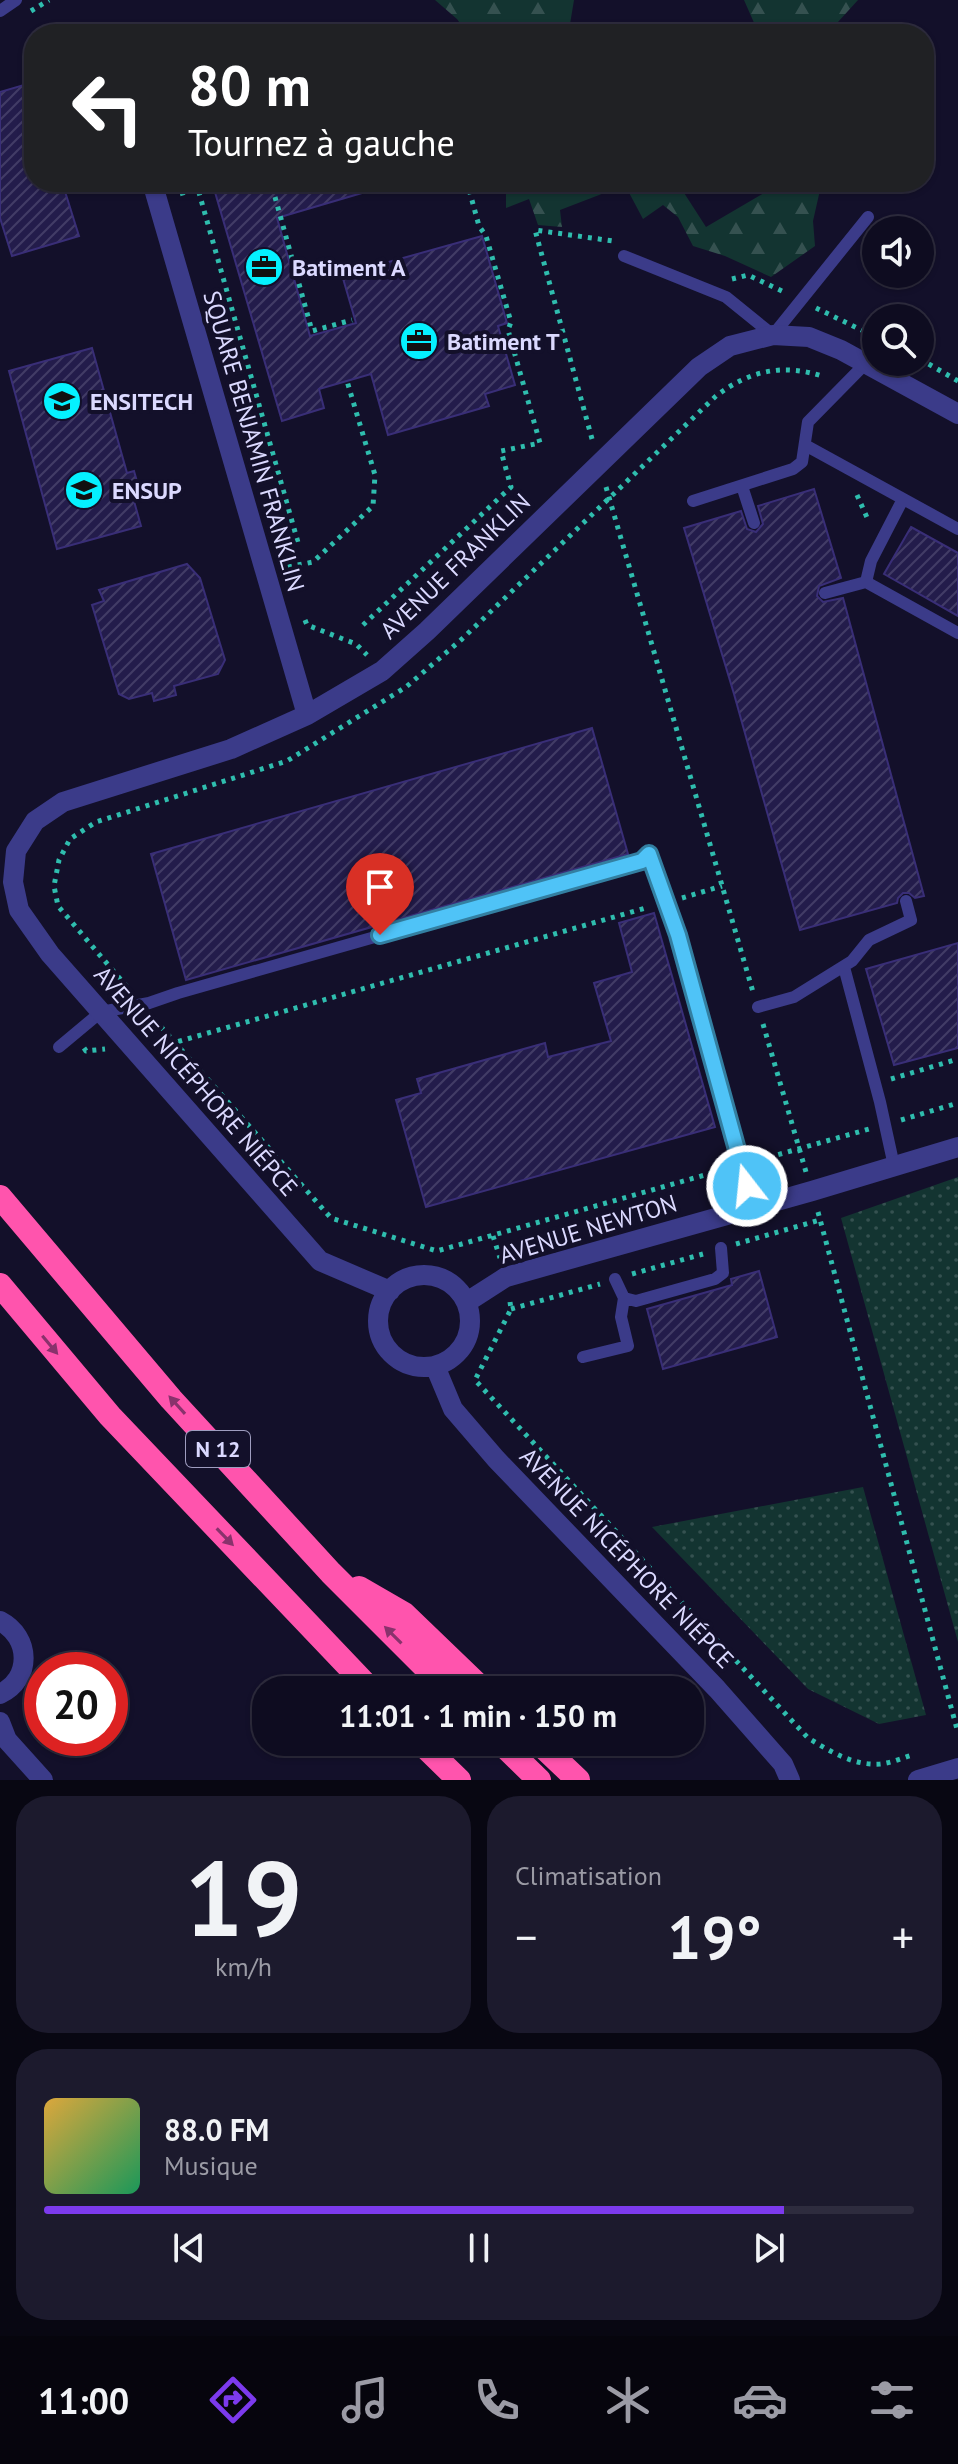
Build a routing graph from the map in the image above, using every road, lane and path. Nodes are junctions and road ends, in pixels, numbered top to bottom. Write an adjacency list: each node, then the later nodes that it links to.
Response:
1 (16, 0): 2 (lane)
2 (0, 11)
3 (155, 192): 40 (street, SQUARE BENJAMIN FRANKLIN)
4 (182, 192): 8 (path)
5 (199, 192): 32 (path)
6 (274, 192): 13 (path)
7 (470, 192): 37 (path)
8 (188, 212)
9 (862, 224): 12 (lane)
10 (625, 249): 15 (lane); 25 (path)
11 (719, 274): 12 (path)
12 (801, 300): 14 (path); 15 (lane)
13 (352, 320)
14 (862, 330)
15 (773, 335): 16 (street, AVENUE FRANKLIN); 25 (street, AVENUE FRANKLIN)
16 (862, 361)
17 (862, 367): 22 (lane)
18 (934, 367): 21 (path)
19 (889, 376): 23 (street, AVENUE FRANKLIN)
20 (347, 381): 33 (path)
21 (958, 381)
22 (843, 386): 24 (lane); 27 (path)
23 (958, 414)
24 (805, 445): 26 (lane); 28 (lane)
25 (599, 463): 27 (path); 39 (street, AVENUE FRANKLIN)
26 (742, 486): 29 (lane); 30 (lane)
27 (609, 498): 41 (path); 46 (path)
28 (903, 499): 31 (lane); 34 (lane)
29 (693, 501)
30 (754, 523)
31 (958, 529)
32 (299, 546)
33 (286, 559)
34 (866, 582): 35 (lane); 38 (lane)
35 (825, 593)
36 (300, 610): 39 (path)
37 (363, 625)
38 (958, 633)
39 (382, 671): 40 (street, AVENUE FRANKLIN)
40 (307, 715): 44 (street, AVENUE FRANKLIN)
41 (722, 886): 43 (path); 47 (path)
42 (906, 901): 45 (lane)
43 (666, 902): 46 (lane); 49 (path); 57 (lane)
44 (19, 910): 48 (street, AVENUE NICÉPHORE NIÉPCE)
45 (844, 967): 47 (lane); 52 (lane)
46 (141, 1005): 48 (lane); 63 (path)
47 (758, 1007): 56 (path)
48 (101, 1012): 50 (lane); 68 (street, AVENUE NICÉPHORE NIÉPCE)
49 (198, 1036)
50 (59, 1047)
51 (958, 1059): 52 (path)
52 (875, 1083): 54 (lane)
53 (958, 1103): 54 (path)
54 (885, 1124): 56 (path); 58 (lane)
55 (958, 1147): 58 (street, AVENUE NEWTON)
56 (799, 1149): 57 (path); 59 (path)
57 (741, 1164): 61 (lane); 63 (path)
58 (894, 1166): 59 (street, AVENUE NEWTON)
59 (812, 1191): 61 (street, AVENUE NEWTON); 62 (path)
60 (0, 1197): 74 (highway, N 12, one-way to 60)
61 (753, 1208): 65 (street, AVENUE NEWTON)
62 (820, 1220): 64 (path); 81 (path)
63 (493, 1236): 65 (path)
64 (721, 1248): 66 (path); 69 (lane)
65 (506, 1277): 70 (street, AVENUE NEWTON); 71 (path)
66 (615, 1279): 69 (lane); 71 (path)
67 (0, 1285): 76 (highway, N 12, one-way to 76)
68 (390, 1291): 70 (street); 73 (street)
69 (624, 1298): 72 (lane)
70 (467, 1302): 73 (street)
71 (511, 1309): 82 (path)
72 (583, 1357)
73 (435, 1366): 91 (street, AVENUE NICÉPHORE NIÉPCE)
74 (331, 1573): 77 (highway, N 12, one-way to 74); 78 (highway)
75 (0, 1621): 79 (street)
76 (358, 1676)
77 (434, 1676)
78 (468, 1676)
79 (0, 1694)
80 (0, 1722): 87 (street)
81 (958, 1733)
82 (919, 1753)
83 (434, 1756): 88 (highway)
84 (514, 1756): 89 (highway)
85 (553, 1756): 90 (highway)
86 (958, 1768): 92 (street)
87 (43, 1780)
88 (459, 1780)
89 (539, 1780)
90 (578, 1780)
91 (790, 1780)
92 (918, 1780)

